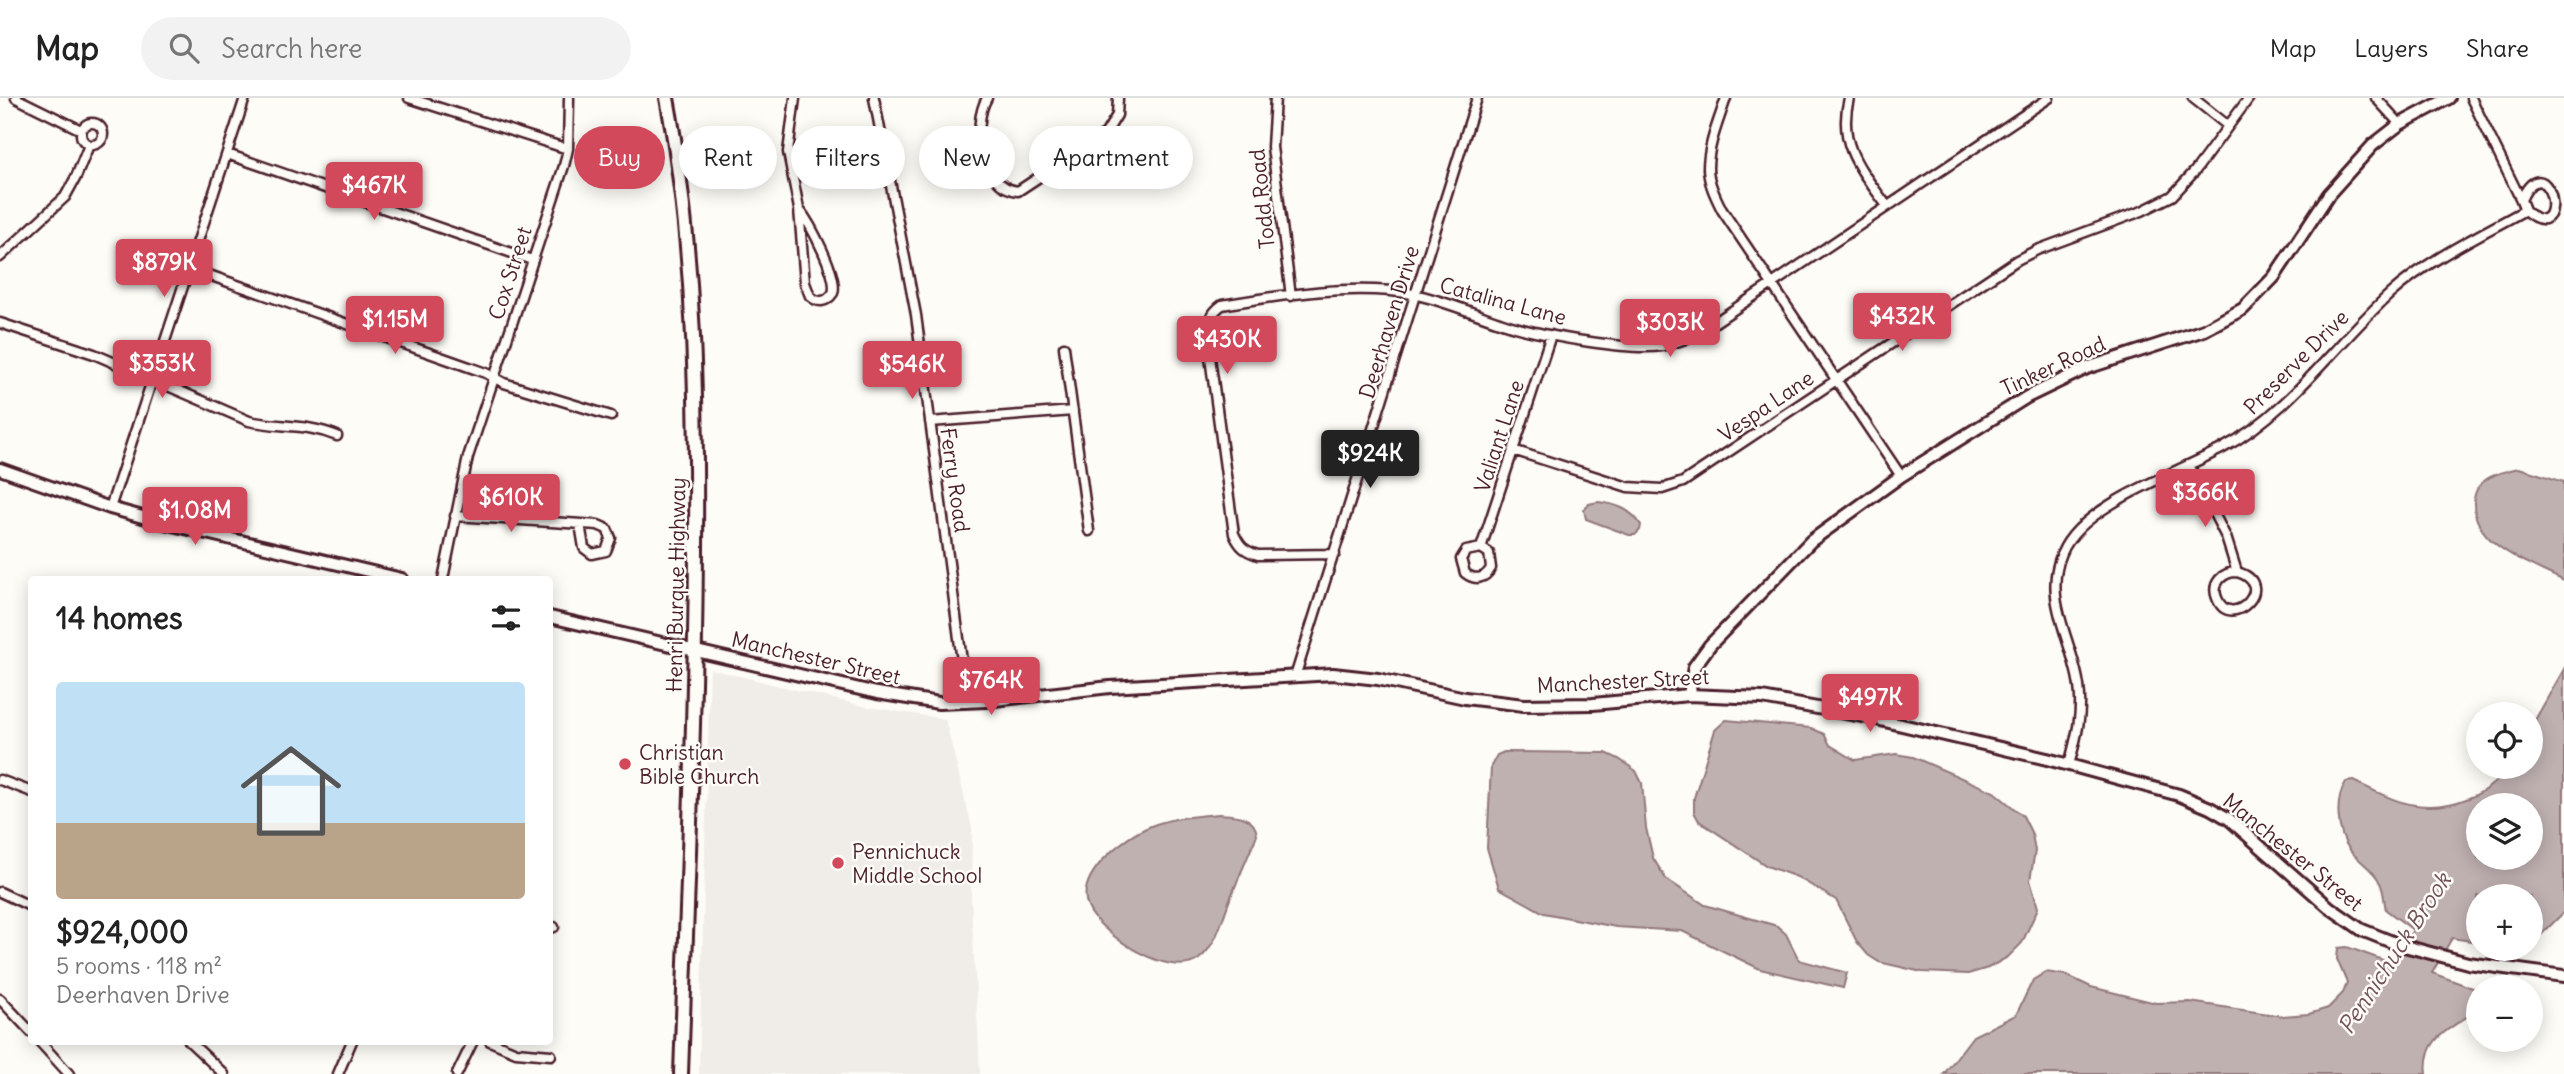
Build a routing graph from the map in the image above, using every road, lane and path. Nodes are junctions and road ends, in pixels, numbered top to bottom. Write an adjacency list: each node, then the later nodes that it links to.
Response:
1 (16, 98): 22 (street)
2 (245, 98): 25 (street)
3 (409, 98): 24 (street)
4 (569, 98): 24 (street, Cox Street)
5 (667, 98): 60 (main road, Henri Burque Highway)
6 (795, 98): 28 (street)
7 (874, 98): 44 (street, Ferry Road)
8 (987, 98): 9 (street)
9 (1118, 98)
10 (1276, 98): 35 (street, Todd Road)
11 (1477, 98): 34 (street, Deerhaven Drive)
12 (1726, 98): 33 (street)
13 (1849, 98): 27 (street)
14 (2049, 98): 27 (street, Catalina Lane)
15 (2193, 98): 21 (street)
16 (2249, 98): 21 (street, Vespa Lane)
17 (2376, 98): 20 (street)
18 (2449, 98): 20 (street, Tinker Road)
19 (2470, 98): 26 (street)
20 (2400, 124): 49 (street, Tinker Road)
21 (2227, 125): 41 (street, Vespa Lane)
22 (81, 130): 23 (street); 23 (street)
23 (89, 145): 30 (street)
24 (568, 149): 31 (street, Cox Street)
25 (227, 155): 31 (street); 32 (street)
26 (2521, 200): 29 (street); 29 (street)
27 (1886, 206): 33 (street, Catalina Lane)
28 (799, 209): 28 (street)
29 (2525, 210): 47 (street, Preserve Drive)
30 (0, 257)
31 (532, 260): 39 (street, Cox Street)
32 (189, 268): 39 (street); 40 (street)
33 (1771, 283): 37 (street, Catalina Lane); 41 (street)
34 (1416, 295): 35 (street, Catalina Lane); 37 (street, Catalina Lane); 55 (street, Deerhaven Drive)
35 (1291, 296): 55 (street, Catalina Lane)
36 (0, 323): 40 (street)
37 (1551, 335): 46 (street, Valiant Lane)
38 (1064, 348): 42 (street)
39 (494, 378): 43 (street); 51 (street, Cox Street)
40 (152, 380): 45 (street); 50 (street)
41 (1835, 380): 46 (street, Vespa Lane); 49 (street)
42 (1073, 411): 44 (street); 53 (street)
43 (611, 416)
44 (930, 422): 63 (street, Ferry Road)
45 (337, 436)
46 (1513, 450): 54 (street, Valiant Lane)
47 (2189, 465): 56 (street); 64 (street, Preserve Drive)
48 (0, 469): 50 (street)
49 (1901, 476): 62 (street, Tinker Road)
50 (110, 508): 57 (street)
51 (455, 516): 52 (street); 58 (street, Cox Street)
52 (580, 524): 52 (street)
53 (1089, 531)
54 (1481, 548)
55 (1335, 554): 61 (street, Deerhaven Drive)
56 (2237, 572): 56 (street)
57 (361, 575)
58 (444, 576)
59 (553, 619): 60 (street, Manchester Street)
60 (695, 649): 63 (street, Manchester Street); 82 (main road, Henri Burque Highway)
61 (1294, 677): 62 (street, Manchester Street); 63 (street, Manchester Street)
62 (1689, 695): 64 (street, Manchester Street)
63 (965, 703)
64 (2069, 765): 69 (street, Manchester Street)
65 (0, 780): 66 (street)
66 (28, 790)
67 (0, 892): 68 (street)
68 (28, 905)
69 (2564, 976)
70 (0, 999): 71 (street)
71 (28, 1029)
72 (43, 1045): 78 (street)
73 (193, 1045): 79 (street)
74 (350, 1045): 80 (street)
75 (471, 1045): 81 (street)
76 (499, 1045): 77 (street)
77 (551, 1055)
78 (69, 1074)
79 (224, 1074)
80 (338, 1074)
81 (457, 1074)
82 (681, 1074)

